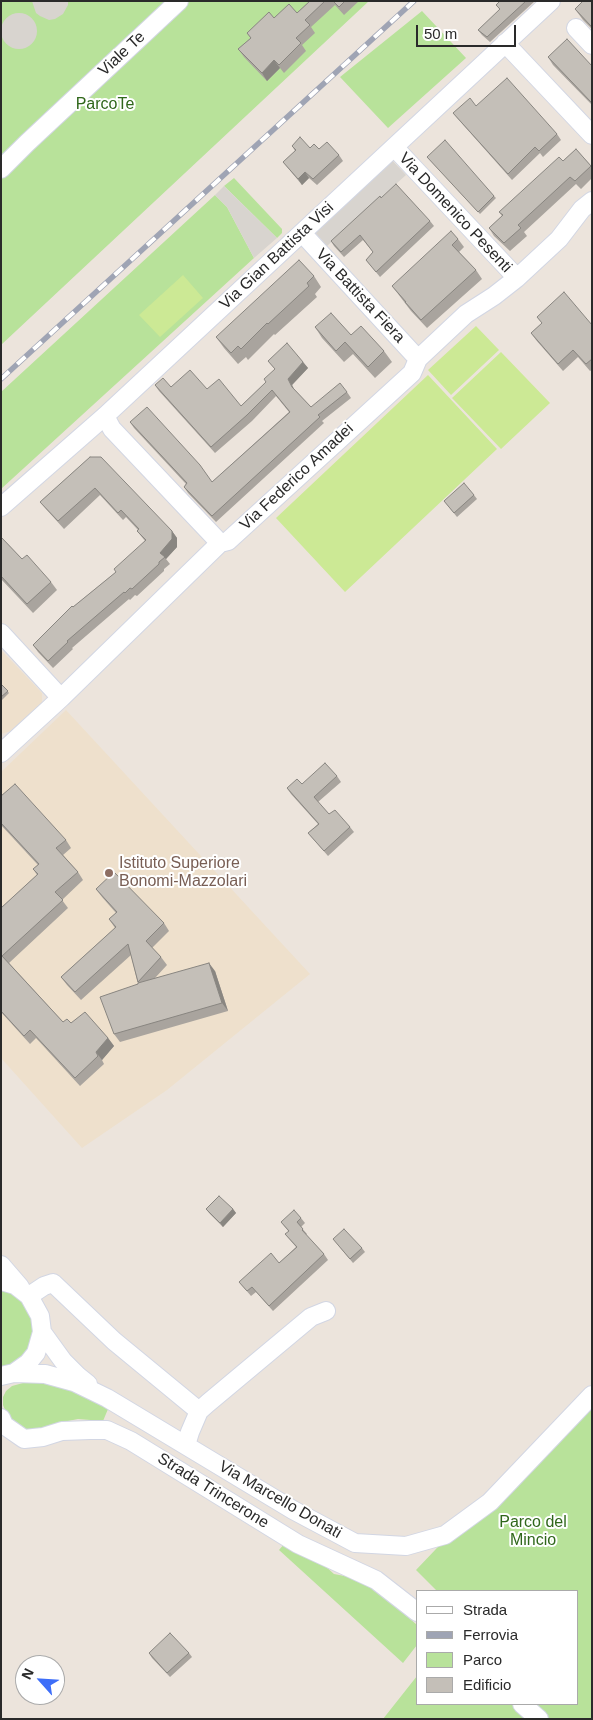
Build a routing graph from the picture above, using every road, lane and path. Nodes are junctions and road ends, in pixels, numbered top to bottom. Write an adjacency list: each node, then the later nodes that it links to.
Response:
1 (179, 1): 8 (street, Viale Te)
2 (551, 1): 4 (street, Via Gian Battista Visi)
3 (576, 28): 5 (street)
4 (505, 43): 6 (street); 7 (street, Via Gian Battista Visi)
5 (592, 45)
6 (592, 135)
7 (394, 147): 10 (street, Via Gian Battista Visi); 11 (street, Via Domenico Pesenti)
8 (1, 169)
9 (592, 201): 11 (street, Via Federico Amadei)
10 (302, 233): 12 (street, Via Battista Fiera); 13 (street, Via Gian Battista Visi)
11 (517, 278): 12 (street, Via Federico Amadei)
12 (418, 359): 15 (street, Via Federico Amadei)
13 (105, 416): 14 (street, Via Gian Battista Visi); 15 (street)
14 (1, 508)
15 (220, 543): 17 (street, Via Federico Amadei)
16 (1, 633): 17 (street)
17 (61, 698): 18 (street, Via Federico Amadei)
18 (1, 754)
19 (1, 1265): 21 (street, Via Marcello Donati)
20 (1, 1281): 21 (street)
21 (26, 1293): 23 (street, Via Marcello Donati); 27 (street)
22 (326, 1312): 27 (street)
23 (42, 1332): 24 (street, Via Marcello Donati); 26 (street, Via Marcello Donati)
24 (7, 1375): 26 (street, Via Marcello Donati)
25 (592, 1395): 29 (street, Via Marcello Donati)
26 (107, 1398): 29 (street, Via Marcello Donati)
27 (199, 1411): 29 (street)
28 (1, 1418): 30 (street, Strada Trincerone)
29 (186, 1445)
30 (416, 1611)
31 (523, 1705): 32 (street)
32 (539, 1719)

